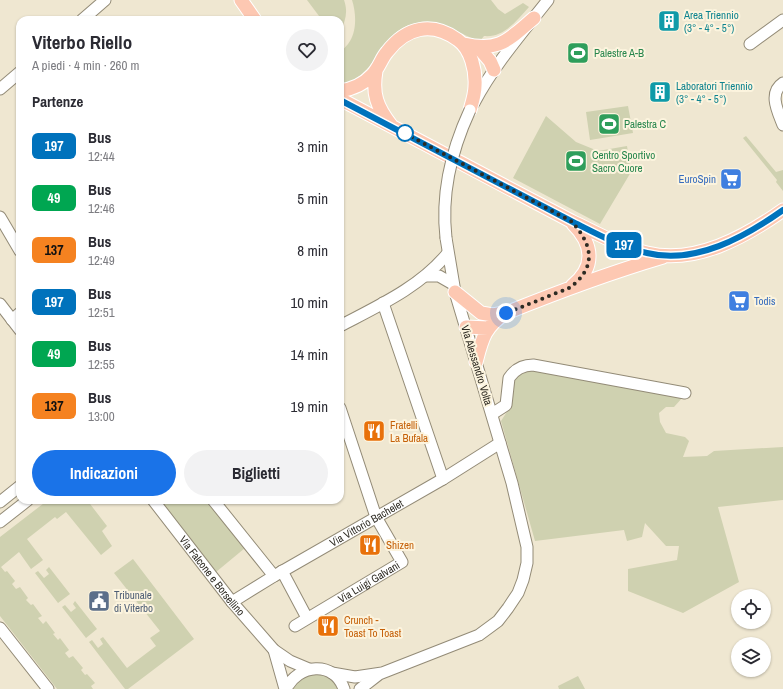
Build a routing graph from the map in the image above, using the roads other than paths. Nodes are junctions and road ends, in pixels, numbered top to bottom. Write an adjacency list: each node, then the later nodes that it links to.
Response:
1 (105, 0): 4 (street)
2 (241, 0): 5 (main road)
3 (548, 0): 6 (street, Via Alessandro Volta)
4 (87, 16)
5 (252, 16)
6 (534, 18): 9 (main road); 10 (street, Via Alessandro Volta)
7 (783, 20): 8 (street)
8 (750, 44)
9 (474, 52): 10 (main road); 11 (main road); 17 (main road)
10 (494, 70): 17 (street, Via Alessandro Volta)
11 (376, 71): 15 (main road); 19 (main road)
12 (16, 75): 14 (street)
13 (783, 82): 18 (street)
14 (0, 89)
15 (344, 90)
16 (344, 102): 19 (main road)
17 (470, 110): 24 (street, Via Alessandro Volta, bridge)
18 (783, 125)
19 (393, 127): 22 (main road)
20 (783, 210): 25 (main road)
21 (0, 216): 23 (street)
22 (571, 221): 25 (main road); 30 (main road)
23 (16, 244)
24 (448, 254): 26 (street, Via Alessandro Volta); 27 (street)
25 (668, 256): 30 (main road)
26 (450, 267): 28 (street); 29 (street, Via Alessandro Volta)
27 (426, 276): 28 (street); 31 (street)
28 (439, 276): 29 (street)
29 (454, 288): 33 (main road); 37 (street, Via Alessandro Volta)
30 (569, 288): 34 (main road)
31 (383, 303): 36 (street); 44 (street)
32 (0, 304): 35 (street)
33 (481, 313): 34 (main road); 37 (main road)
34 (506, 313): 38 (main road)
35 (16, 317)
36 (344, 324)
37 (466, 327): 38 (main road); 39 (street, Via Alessandro Volta)
38 (488, 328): 39 (main road)
39 (476, 362): 41 (street, Via Alessandro Volta)
40 (685, 393): 41 (street)
41 (492, 414): 43 (street, Via Alessandro Volta)
42 (344, 420): 50 (street, Via Luigi Galvani)
43 (500, 444): 44 (street, Via Vittorio Bachelet); 59 (street, Via Alessandro Volta)
44 (443, 479): 50 (street, Via Vittorio Bachelet)
45 (16, 489): 46 (street)
46 (0, 502)
47 (23, 504): 51 (street)
48 (156, 504): 53 (street, Via Falcone e Borsellino)
49 (217, 504): 52 (street)
50 (376, 518): 52 (street, Via Vittorio Bachelet); 54 (street, Via Luigi Galvani)
51 (0, 522)
52 (278, 573): 53 (street, Via Vittorio Bachelet); 54 (street)
53 (232, 602): 57 (street, Via Falcone e Borsellino)
54 (307, 618): 55 (street, Via Luigi Galvani)
55 (295, 626)
56 (0, 628): 61 (street)
57 (274, 650): 58 (street, Via Falcone e Borsellino); 62 (street, Via Falcone e Borsellino)
58 (309, 669): 60 (street, Via Alessandro Volta); 62 (street)
59 (382, 673): 60 (street, Via Alessandro Volta); 64 (street, Via Alessandro Volta)
60 (332, 674): 63 (street)
61 (48, 689)
62 (286, 689)
63 (344, 689)
64 (360, 689)

